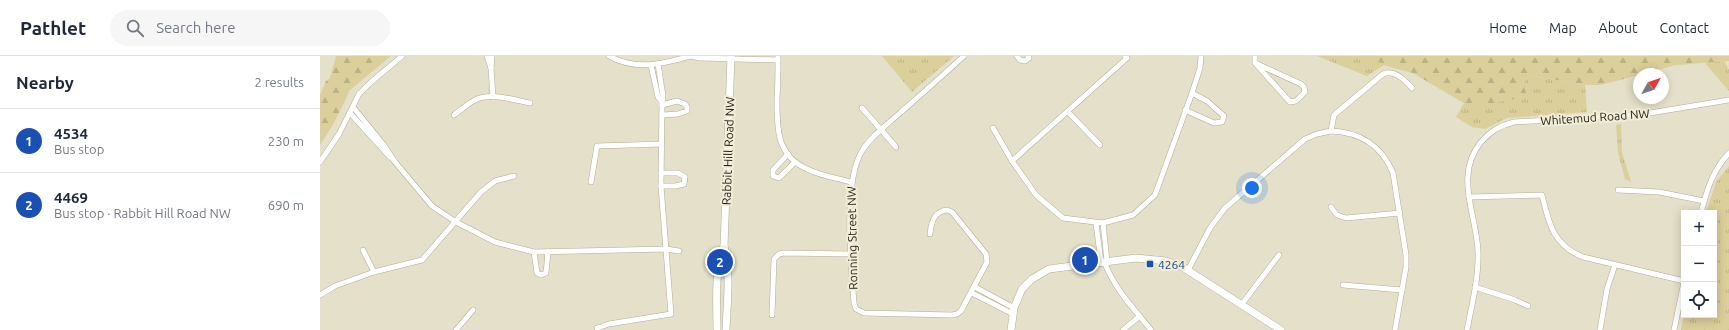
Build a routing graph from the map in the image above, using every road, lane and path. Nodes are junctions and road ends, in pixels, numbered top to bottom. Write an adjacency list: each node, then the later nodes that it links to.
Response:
1 (402, 56): 24 (street)
2 (487, 56): 17 (street)
3 (492, 56): 17 (street)
4 (609, 56): 16 (street)
5 (691, 56): 12 (street); 15 (street)
6 (964, 56): 32 (street, Ronning Street NW)
7 (1017, 56): 8 (street)
8 (1028, 56)
9 (1125, 56): 27 (street)
10 (1201, 56): 19 (street)
11 (1256, 56): 14 (street)
12 (731, 58): 13 (street); 58 (street, Rabbit Hill Road NW)
13 (778, 58): 38 (street)
14 (1255, 63): 14 (street)
15 (658, 64): 16 (street); 23 (street)
16 (652, 65): 23 (street)
17 (491, 68): 20 (street)
18 (1412, 88): 33 (street)
19 (1192, 93): 26 (street); 26 (street)
20 (493, 97): 22 (street); 29 (street)
21 (1729, 100): 49 (street, Whitemud Road NW)
22 (530, 103)
23 (662, 104): 30 (street); 30 (street)
24 (353, 107): 28 (street); 41 (street)
25 (862, 108): 32 (street)
26 (1186, 110): 56 (street)
27 (1068, 112): 35 (street); 39 (street)
28 (350, 113): 40 (street); 41 (street)
29 (454, 115)
30 (663, 115): 34 (street)
31 (993, 128): 39 (street)
32 (882, 129): 36 (street); 46 (street, Ronning Street NW)
33 (1331, 131): 53 (street); 68 (street)
34 (662, 144): 43 (street); 45 (street)
35 (1100, 145)
36 (896, 147)
37 (1729, 153): 50 (street)
38 (788, 154): 42 (street); 42 (street)
39 (1012, 161): 55 (street)
40 (320, 162)
41 (395, 162): 54 (street)
42 (795, 162): 46 (street)
43 (661, 173): 47 (street); 47 (street)
44 (514, 176): 54 (street)
45 (591, 182)
46 (852, 182): 64 (street, Ronning Street NW)
47 (661, 186): 59 (street)
48 (1618, 190): 50 (street)
49 (1469, 197): 67 (street); 73 (street)
50 (1704, 201): 52 (street)
51 (1331, 207): 53 (street)
52 (1702, 210)
53 (1400, 213): 74 (street)
54 (456, 222): 62 (street); 69 (street)
55 (1096, 223): 56 (street); 66 (street)
56 (1103, 223): 66 (street)
57 (930, 234): 72 (street, Ronning Street NW)
58 (724, 246): 86 (street, Rabbit Hill Road NW); 87 (street, Rabbit Hill Road NW)
59 (666, 249): 61 (street); 63 (street); 84 (street)
60 (362, 250): 69 (street)
61 (679, 251)
62 (534, 252): 63 (street); 63 (street)
63 (548, 252)
64 (851, 254): 75 (street, Ronning Street NW); 82 (street)
65 (1279, 255): 78 (street)
66 (1104, 261): 68 (street); 81 (street); 83 (street)
67 (1615, 265): 70 (street); 94 (street)
68 (1188, 270): 78 (street)
69 (374, 272): 76 (street)
70 (1681, 281)
71 (1343, 285): 74 (street)
72 (975, 287): 75 (street, Ronning Street NW); 81 (street)
73 (1475, 287): 79 (street); 93 (street)
74 (1402, 290): 92 (street)
75 (972, 293): 81 (street)
76 (320, 295)
77 (1681, 296): 95 (street)
78 (1242, 304): 91 (street)
79 (1528, 306)
80 (473, 310): 85 (street)
81 (1014, 311): 88 (street)
82 (772, 315)
83 (1140, 316): 89 (street); 90 (street)
84 (597, 328)
85 (456, 330)
86 (717, 330)
87 (726, 330)
88 (1011, 330)
89 (1123, 330)
90 (1151, 330)
91 (1280, 330)
92 (1395, 330)
93 (1468, 330)
94 (1600, 330)
95 (1674, 330)

